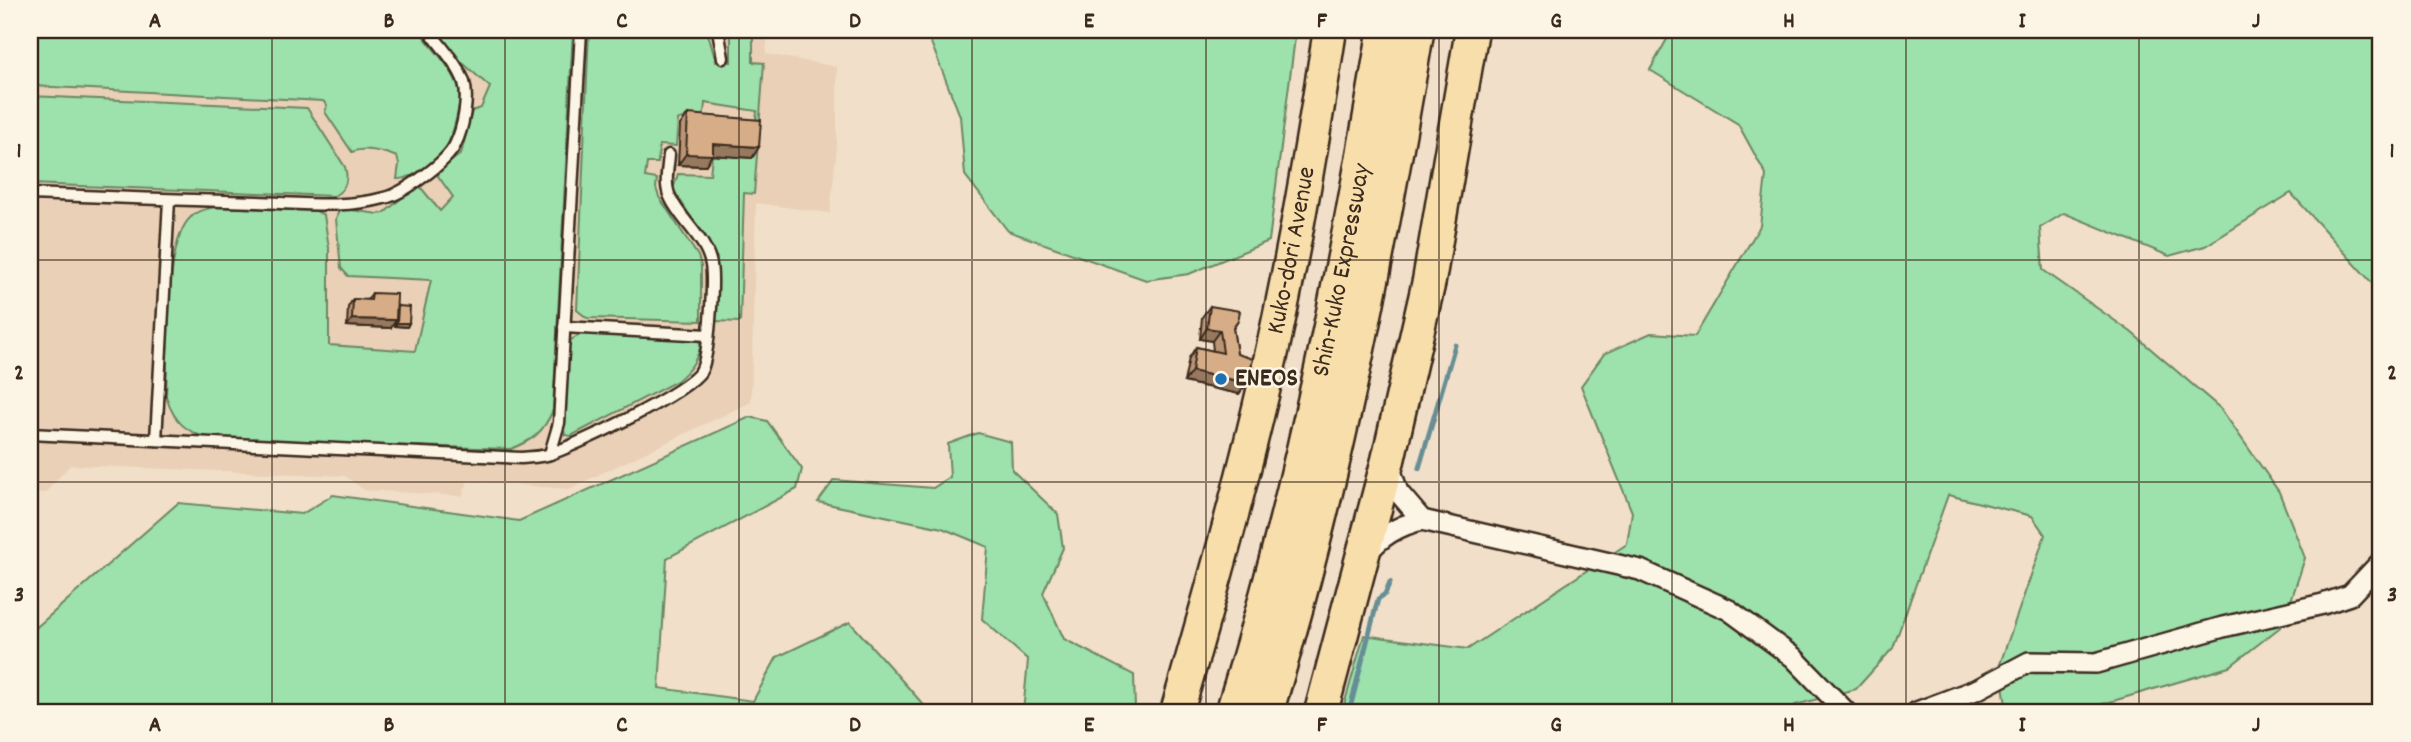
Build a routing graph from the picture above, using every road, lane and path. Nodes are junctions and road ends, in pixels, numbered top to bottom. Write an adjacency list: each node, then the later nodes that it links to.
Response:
1 (429, 30): 11 (lane)
2 (581, 30): 12 (lane)
3 (718, 30): 8 (lane)
4 (1330, 30): 21 (highway, Kuko-dori Avenue)
5 (1386, 30): 22 (highway, Shin-Kuko Expressway)
6 (1416, 30): 23 (highway, Shin-Kuko Expressway)
7 (1472, 30): 17 (highway)
8 (723, 58)
9 (669, 155): 13 (lane)
10 (30, 194): 11 (lane)
11 (169, 200): 15 (lane)
12 (564, 327): 13 (lane); 16 (lane)
13 (708, 335): 16 (lane)
14 (30, 434): 15 (lane)
15 (156, 440): 16 (lane)
16 (550, 454)
17 (1388, 460): 18 (street); 19 (highway)
18 (1422, 520): 19 (street); 25 (street)
19 (1362, 559): 24 (highway)
20 (2381, 562): 26 (street)
21 (1177, 712)
22 (1234, 712)
23 (1265, 712)
24 (1321, 712)
25 (1846, 712)
26 (1917, 712)

